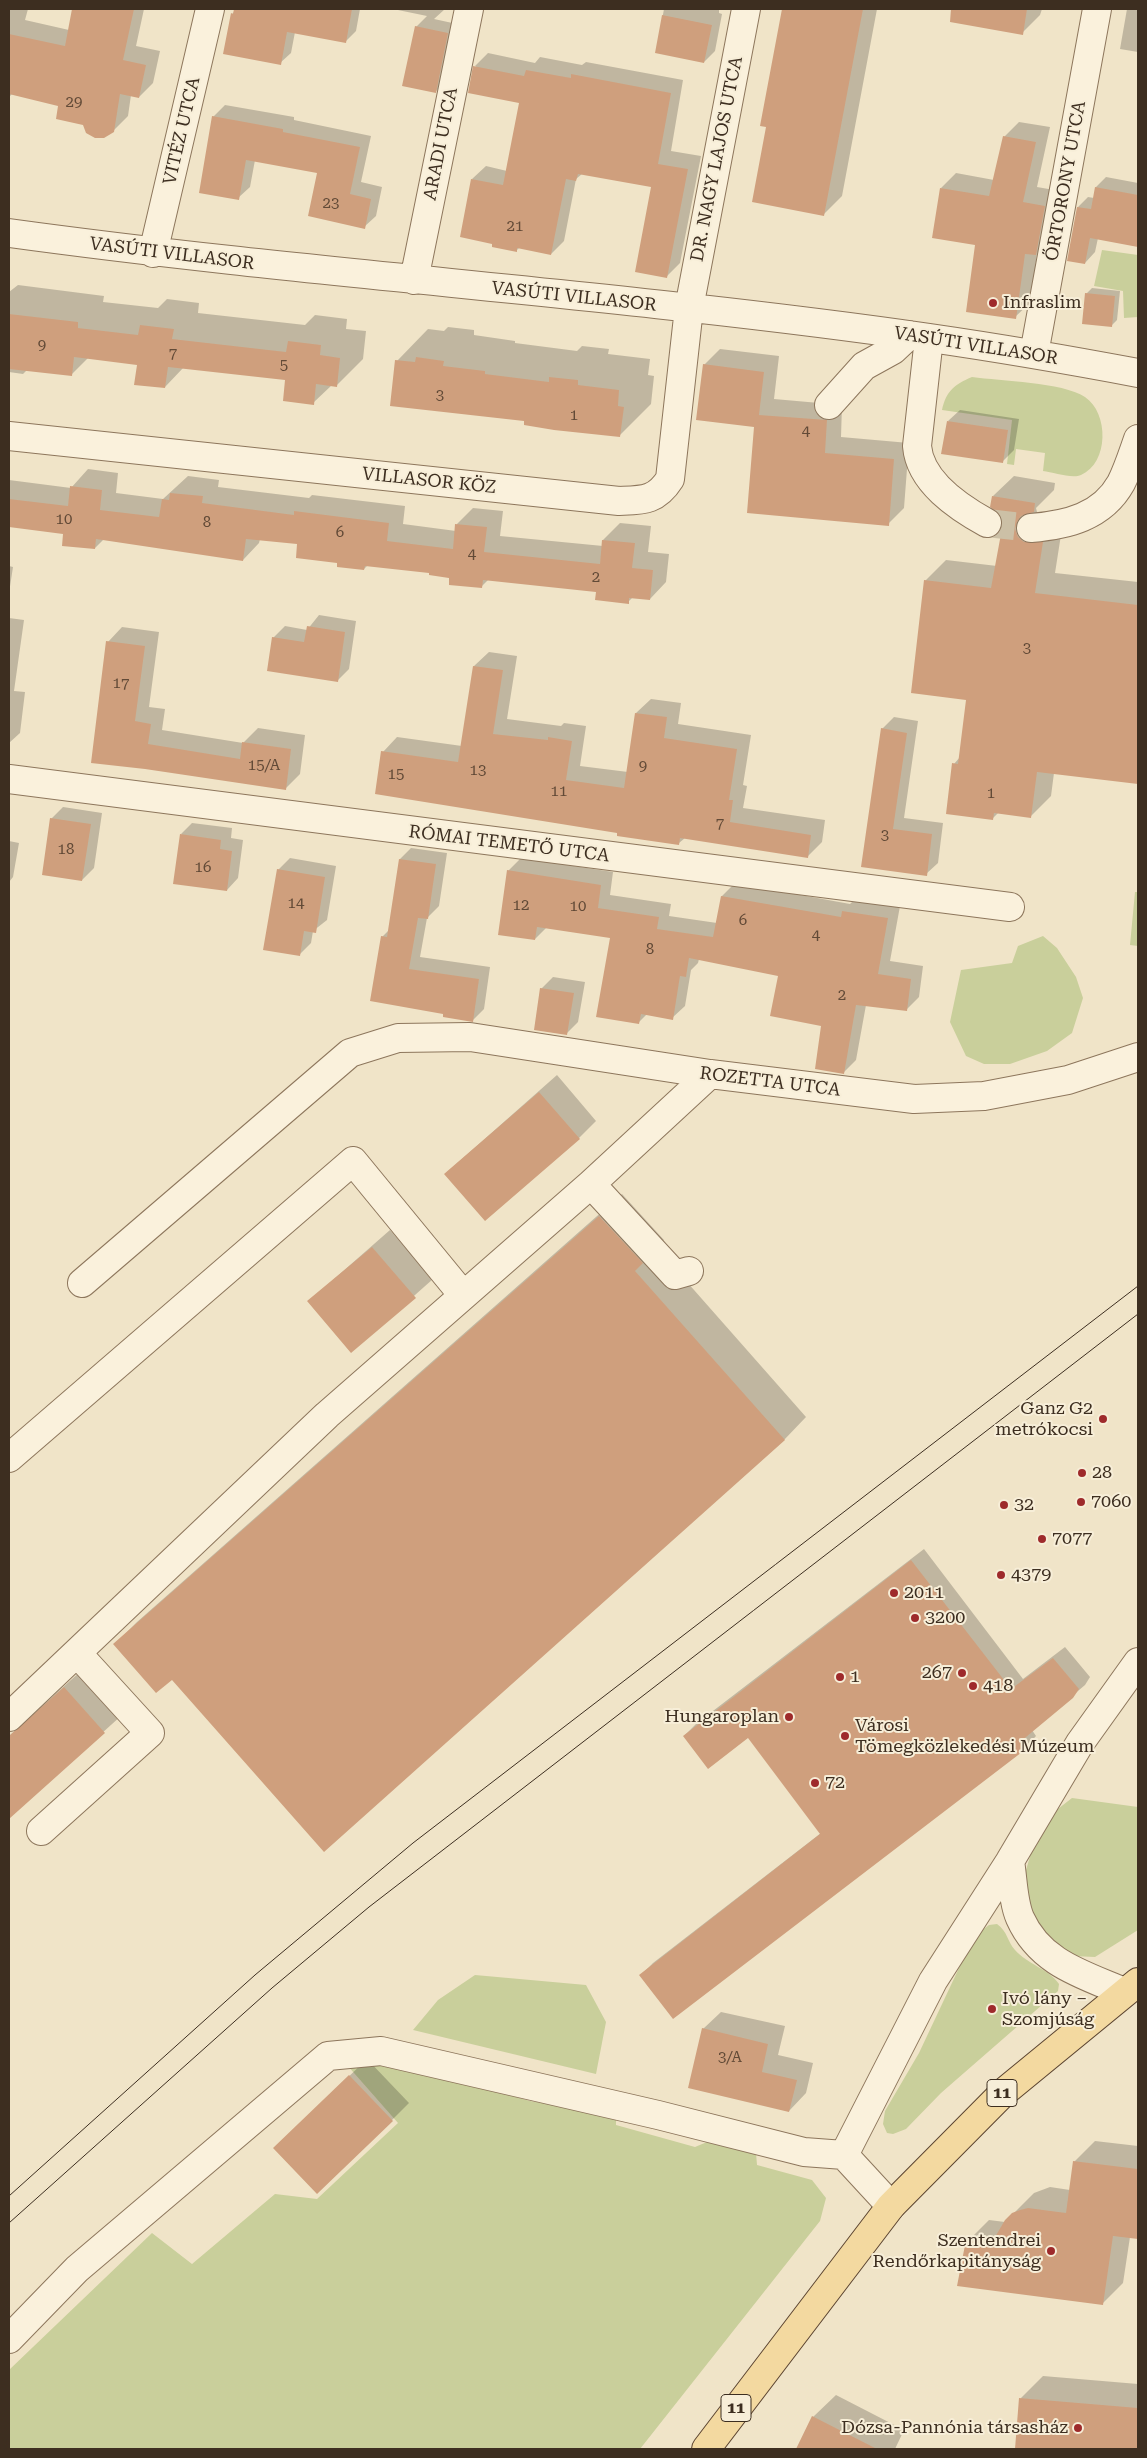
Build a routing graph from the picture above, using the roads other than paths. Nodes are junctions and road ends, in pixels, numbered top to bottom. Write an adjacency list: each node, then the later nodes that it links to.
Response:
1 (210, 9): 6 (street, VITÉZ UTCA)
2 (469, 9): 7 (street, ARADI UTCA)
3 (746, 9): 8 (street, DR. NAGY LAJOS UTCA)
4 (1097, 9): 10 (street, ŐRTORONY UTCA)
5 (9, 233): 6 (street, VASÚTI VILLASOR)
6 (153, 253): 7 (street, VASÚTI VILLASOR)
7 (414, 280): 8 (street, VASÚTI VILLASOR)
8 (688, 308): 9 (street, VASÚTI VILLASOR); 13 (street, VILLASOR KÖZ)
9 (919, 336): 10 (street, VASÚTI VILLASOR); 12 (street); 15 (street)
10 (1034, 354): 11 (street, VASÚTI VILLASOR)
11 (1138, 373)
12 (829, 405)
13 (9, 436)
14 (1138, 439): 16 (street)
15 (987, 522)
16 (1031, 528)
17 (9, 779): 18 (street, RÓMAI TEMETŐ UTCA)
18 (1010, 907)
19 (1138, 1057): 20 (street, ROZETTA UTCA)
20 (710, 1074): 21 (street); 23 (street, ROZETTA UTCA)
21 (591, 1184): 22 (street); 24 (street)
22 (689, 1271)
23 (82, 1283)
24 (463, 1295): 25 (street); 26 (street)
25 (9, 1458)
26 (77, 1652): 28 (street); 29 (street)
27 (1138, 1662): 30 (street)
28 (9, 1717)
29 (41, 1831)
30 (1010, 1861): 31 (street); 32 (street)
31 (1131, 1986): 33 (main road, 11)
32 (844, 2155): 33 (street); 34 (street)
33 (891, 2206): 35 (main road, 11)
34 (9, 2340)
35 (706, 2449)

